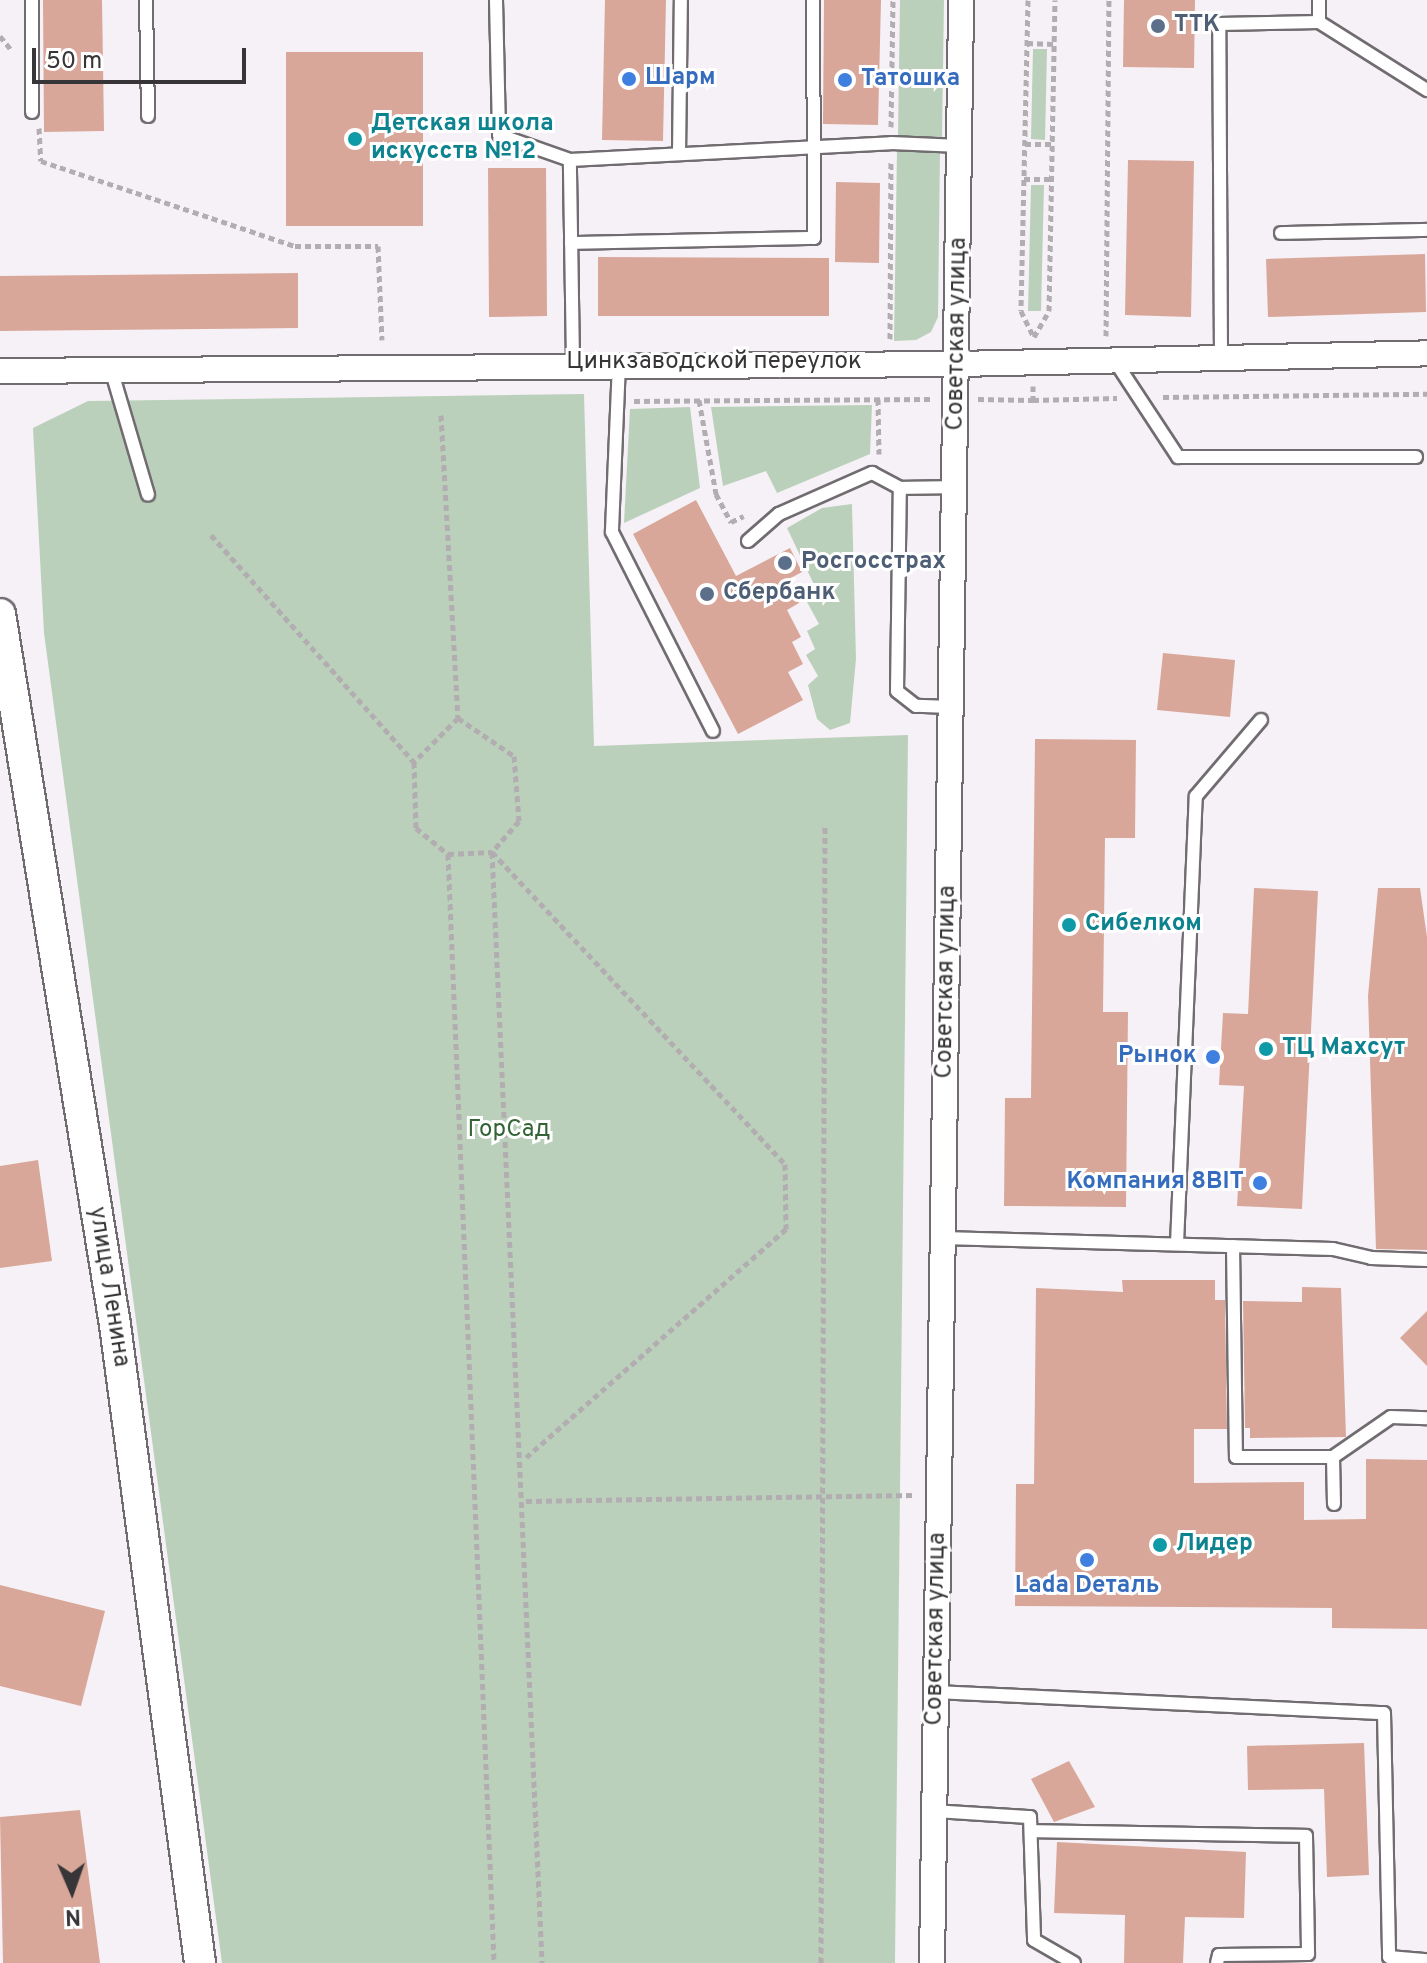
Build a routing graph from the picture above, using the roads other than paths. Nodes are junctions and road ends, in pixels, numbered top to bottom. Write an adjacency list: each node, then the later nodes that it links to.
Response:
1 (32, 0): 10 (lane)
2 (146, 0): 11 (lane)
3 (496, 0): 15 (lane)
4 (681, 0): 14 (lane)
5 (813, 0): 13 (lane)
6 (961, 0): 12 (street, Советская улица)
7 (1319, 0): 8 (lane)
8 (1319, 22): 9 (lane); 20 (lane)
9 (1427, 90)
10 (32, 112)
11 (148, 116)
12 (960, 146): 13 (lane); 24 (street, Советская улица)
13 (813, 147): 14 (lane); 18 (lane)
14 (679, 154): 15 (lane)
15 (570, 160): 18 (lane)
16 (1427, 230): 17 (lane)
17 (1281, 233)
18 (571, 243): 22 (lane)
19 (1427, 353): 20 (street, Цинкзаводской переулок)
20 (1221, 358): 21 (street, Цинкзаводской переулок)
21 (1115, 360): 24 (street, Цинкзаводской переулок); 27 (lane)
22 (573, 362): 23 (street, Цинкзаводской переулок); 25 (street, Цинкзаводской переулок)
23 (619, 363): 24 (street, Цинкзаводской переулок); 35 (lane)
24 (958, 364): 28 (street, Советская улица)
25 (111, 369): 26 (street, Цинкзаводской переулок); 30 (lane)
26 (0, 371)
27 (1416, 457)
28 (955, 487): 29 (lane); 33 (street, Советская улица)
29 (900, 488): 31 (lane); 33 (lane)
30 (148, 495)
31 (748, 541)
32 (1, 623): 47 (street, улица Ленина)
33 (951, 707): 36 (street, Советская улица)
34 (1261, 720): 37 (lane)
35 (713, 731)
36 (943, 1238): 37 (lane); 43 (street, Советская улица)
37 (1177, 1244): 38 (lane)
38 (1233, 1246): 39 (lane); 41 (lane)
39 (1427, 1260)
40 (1427, 1418): 41 (lane)
41 (1333, 1457): 42 (lane)
42 (1334, 1504)
43 (936, 1692): 44 (street, Советская улица); 46 (lane)
44 (934, 1811): 45 (lane); 48 (street, Советская улица)
45 (1031, 1831): 49 (lane); 50 (lane)
46 (1427, 1960)
47 (200, 1963)
48 (932, 1963)
49 (1074, 1963)
50 (1217, 1963)

